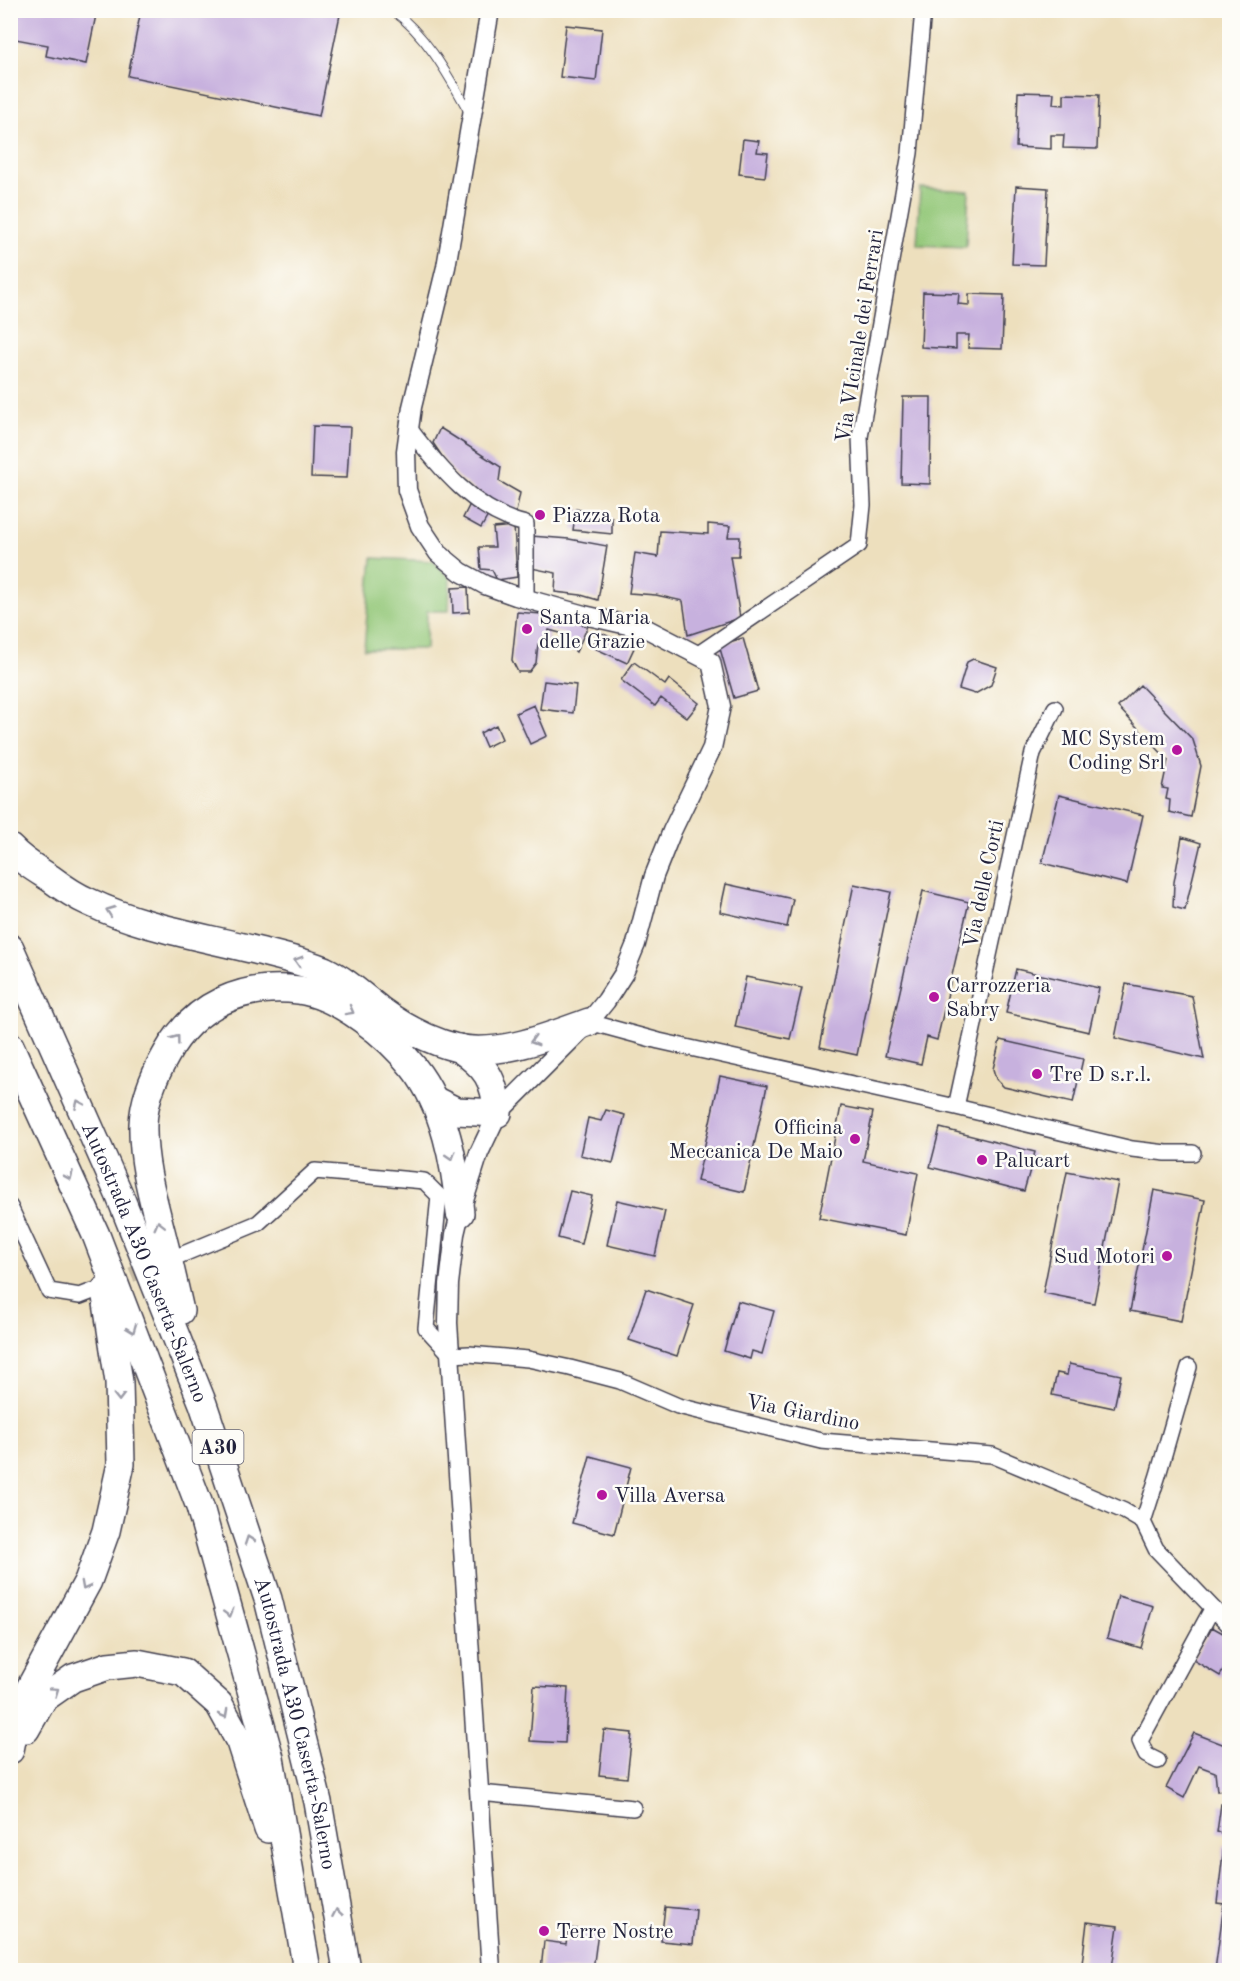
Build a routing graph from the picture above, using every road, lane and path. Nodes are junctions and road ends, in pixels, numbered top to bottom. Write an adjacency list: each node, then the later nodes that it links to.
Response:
1 (392, 10): 4 (lane)
2 (490, 10): 4 (street)
3 (923, 10): 7 (street, Via VIcinale dei Ferrari)
4 (472, 118): 5 (street)
5 (409, 428): 6 (street); 6 (street)
6 (526, 599): 7 (street)
7 (698, 655): 11 (street)
8 (1055, 708): 15 (street, Via delle Corti)
9 (10, 848): 13 (highway, one-way to 9)
10 (10, 948): 25 (highway, Autostrada A30 Caserta-Salerno / A30, one-way to 10)
11 (589, 1022): 13 (highway, one-way to 13); 15 (street); 16 (street)
12 (10, 1046): 20 (highway, Autostrada A30 Caserta-Salerno / A30, one-way to 20)
13 (459, 1048): 16 (highway)
14 (434, 1100): 16 (highway); 19 (highway, one-way to 19); 25 (highway, one-way to 14)
15 (956, 1107): 17 (street)
16 (498, 1113): 19 (street)
17 (1193, 1153)
18 (10, 1207): 22 (street)
19 (460, 1213): 23 (street)
20 (96, 1235): 29 (highway, one-way to 29); 34 (highway, Autostrada A30 Caserta-Salerno / A30, one-way to 34)
21 (176, 1257): 23 (street)
22 (93, 1291)
23 (450, 1354): 26 (street, Via Giardino); 32 (street)
24 (1189, 1368): 26 (street)
25 (203, 1404): 36 (highway, Autostrada A30 Caserta-Salerno / A30, one-way to 25)
26 (1143, 1522): 27 (street)
27 (1212, 1609): 28 (street); 31 (street)
28 (1230, 1626)
29 (10, 1750)
30 (10, 1756): 34 (highway, one-way to 34)
31 (1158, 1761)
32 (480, 1793): 33 (street); 37 (street)
33 (633, 1808)
34 (298, 1916): 35 (highway, Autostrada A30 Caserta-Salerno / A30)
35 (307, 1971)
36 (347, 1971)
37 (491, 1971)

